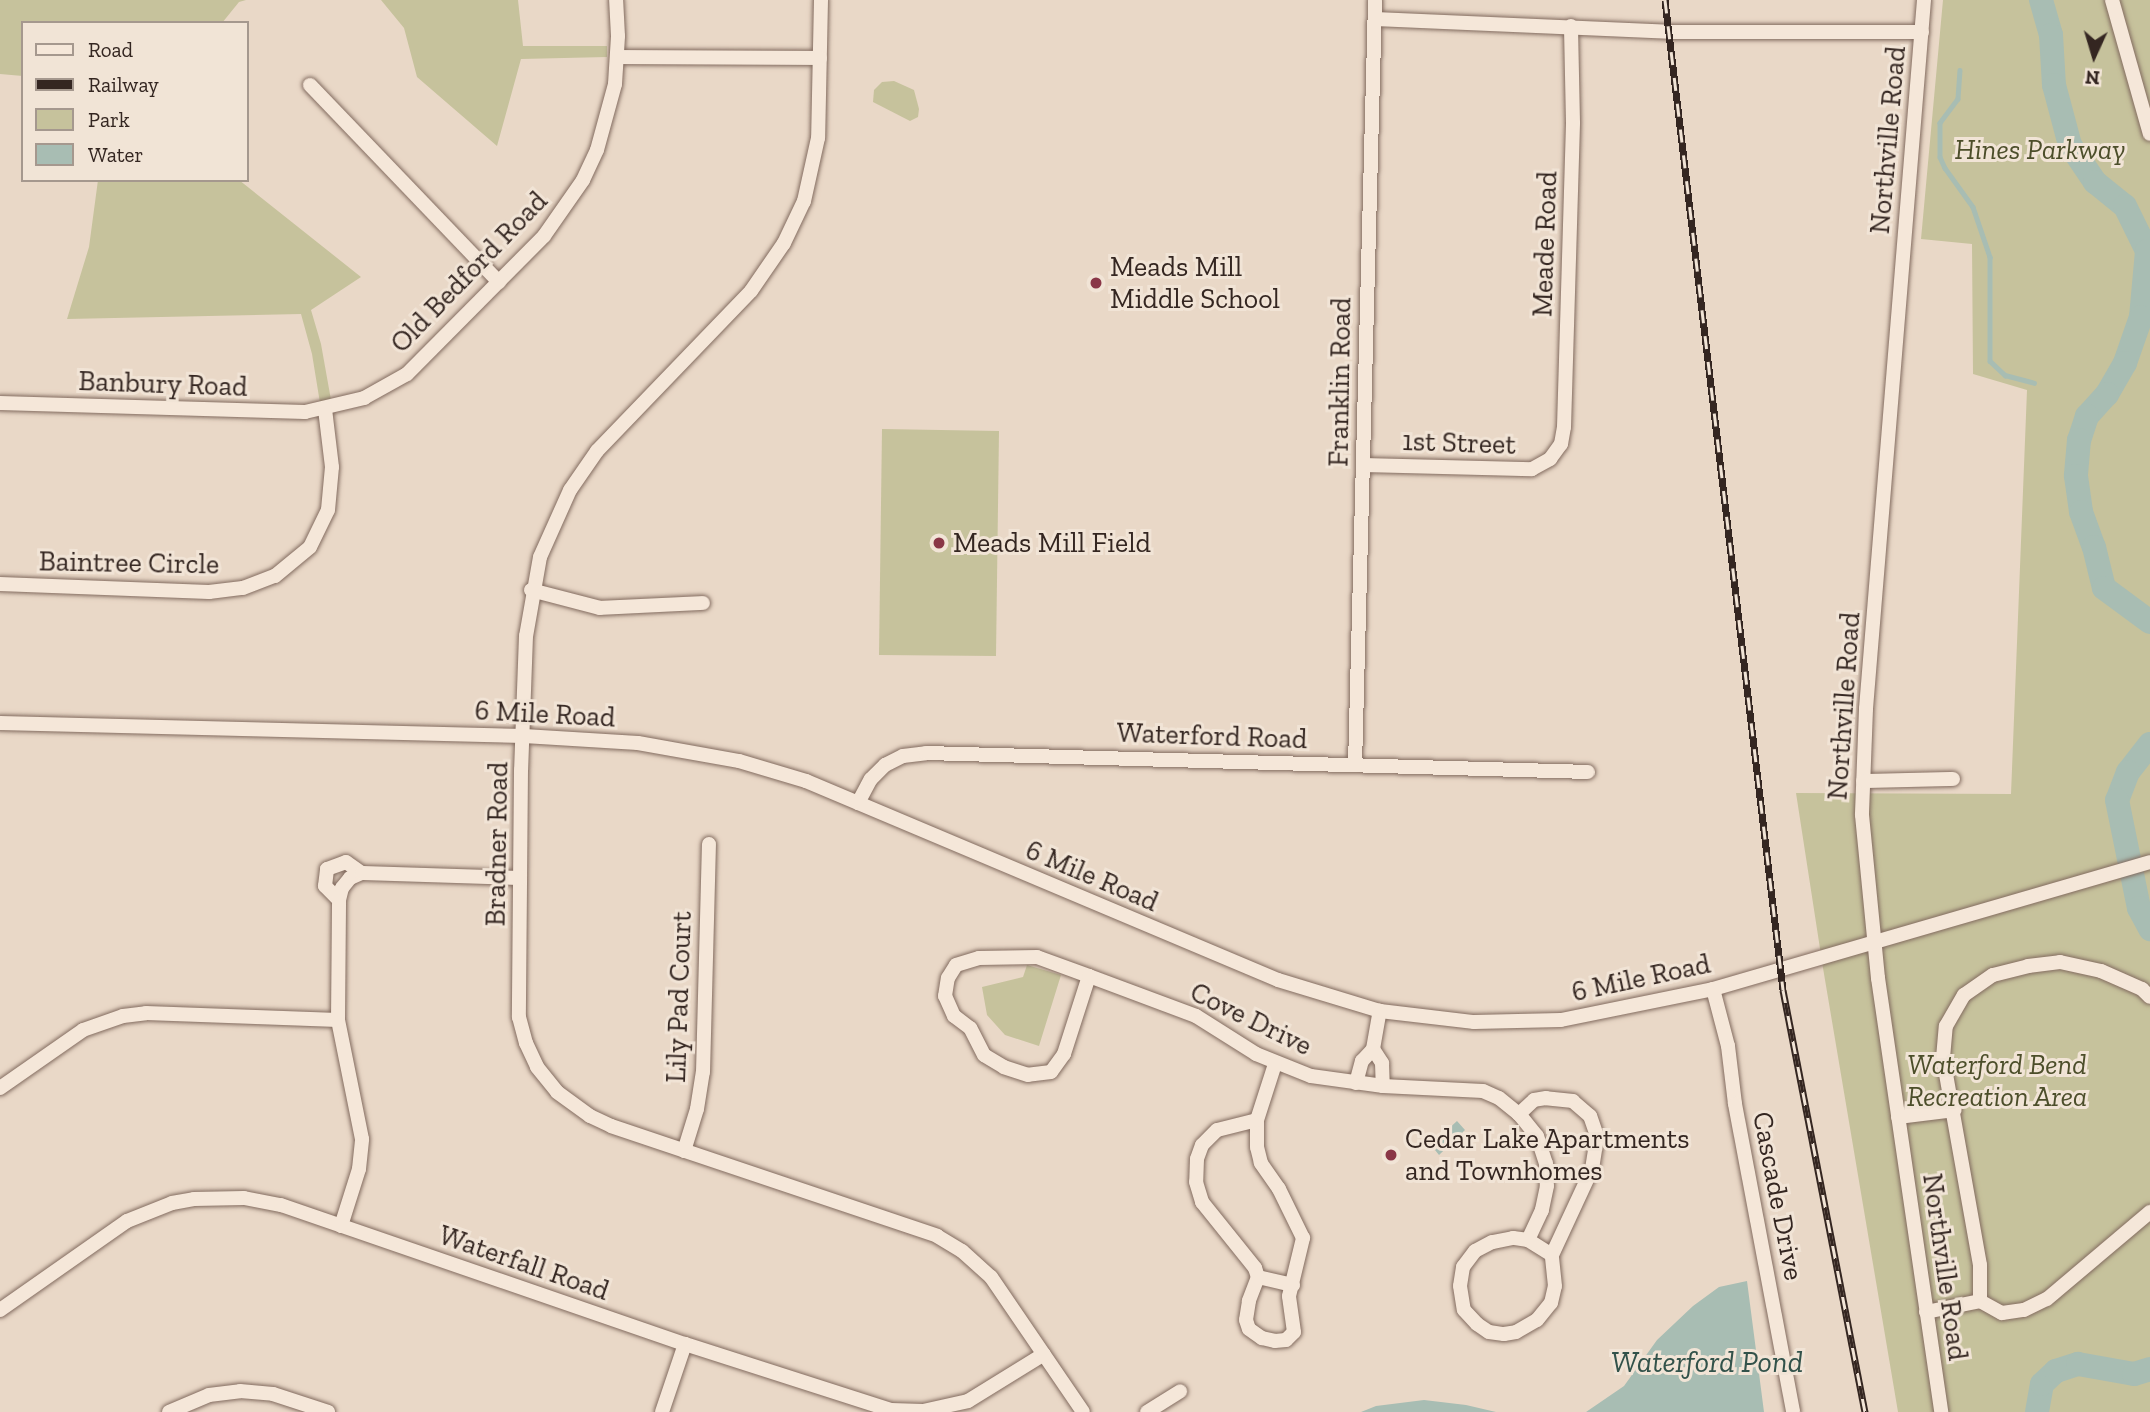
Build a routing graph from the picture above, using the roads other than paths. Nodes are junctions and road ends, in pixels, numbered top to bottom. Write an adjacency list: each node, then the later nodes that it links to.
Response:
1 (616, 0): 9 (street, Old Bedford Road)
2 (821, 0): 10 (street, Bradner Road)
3 (1375, 0): 6 (street, Franklin Road)
4 (1924, 0): 8 (street, Northville Road)
5 (2112, 0): 12 (street)
6 (1374, 19): 7 (street); 17 (street, Franklin Road)
7 (1571, 26): 8 (street); 16 (street, Meade Road)
8 (1922, 32): 26 (street, Northville Road)
9 (618, 57): 10 (street); 13 (street, Old Bedford Road)
10 (820, 58): 19 (street, Bradner Road)
11 (310, 85): 13 (street)
12 (2150, 134)
13 (499, 282): 15 (street, Old Bedford Road)
14 (0, 403): 15 (street, Banbury Road)
15 (325, 409): 18 (street, Baintree Circle)
16 (1550, 459): 17 (street, 1st Street)
17 (1363, 465): 23 (street, Franklin Road)
18 (0, 584)
19 (531, 590): 20 (street); 22 (street, Bradner Road)
20 (704, 603)
21 (0, 723): 22 (street, 6 Mile Road)
22 (524, 736): 27 (street, 6 Mile Road); 31 (street, Bradner Road)
23 (1355, 765): 24 (street, Waterford Road); 27 (street, Waterford Road)
24 (1588, 772)
25 (1953, 779): 26 (street)
26 (1863, 781): 33 (street, Northville Road)
27 (858, 803): 37 (street, 6 Mile Road)
28 (709, 844): 48 (street, Lily Pad Court)
29 (2150, 862): 33 (street, 6 Mile Road)
30 (362, 873): 31 (street); 32 (street); 32 (street)
31 (520, 878): 48 (street, Bradner Road)
32 (339, 900): 38 (street)
33 (1875, 943): 35 (street, 6 Mile Road); 46 (street, Northville Road)
34 (1089, 976): 34 (street, Cove Drive); 40 (street, Cove Drive)
35 (1713, 989): 37 (street, 6 Mile Road); 66 (street, Cascade Drive)
36 (2150, 997): 44 (street)
37 (1380, 1011): 39 (street)
38 (338, 1020): 43 (street); 50 (street)
39 (1373, 1049): 41 (street); 42 (street)
40 (1275, 1064): 41 (street, Cove Drive); 47 (street)
41 (1356, 1083): 42 (street, Cove Drive)
42 (1382, 1086): 45 (street, Cove Drive)
43 (0, 1087)
44 (1955, 1110): 46 (street); 55 (street)
45 (1519, 1114): 51 (street, Cove Drive); 52 (street)
46 (1898, 1117): 57 (street, Northville Road)
47 (1257, 1120): 53 (street); 54 (street)
48 (684, 1151): 59 (street, Bradner Road)
49 (2150, 1212): 55 (street)
50 (341, 1226): 56 (street, Waterfall Road); 58 (street, Waterfall Road)
51 (1528, 1240): 52 (street); 52 (street)
52 (1552, 1255)
53 (1258, 1277): 54 (street); 54 (street)
54 (1293, 1285)
55 (1980, 1301): 57 (street)
56 (0, 1310)
57 (1926, 1312): 67 (street, Northville Road)
58 (685, 1344): 59 (street, Waterfall Road); 63 (street)
59 (1044, 1354): 64 (street, Bradner Road)
60 (1180, 1391): 65 (street)
61 (169, 1412): 62 (street)
62 (328, 1412)
63 (662, 1412)
64 (1083, 1412)
65 (1147, 1412)
66 (1793, 1412)
67 (1941, 1412)

